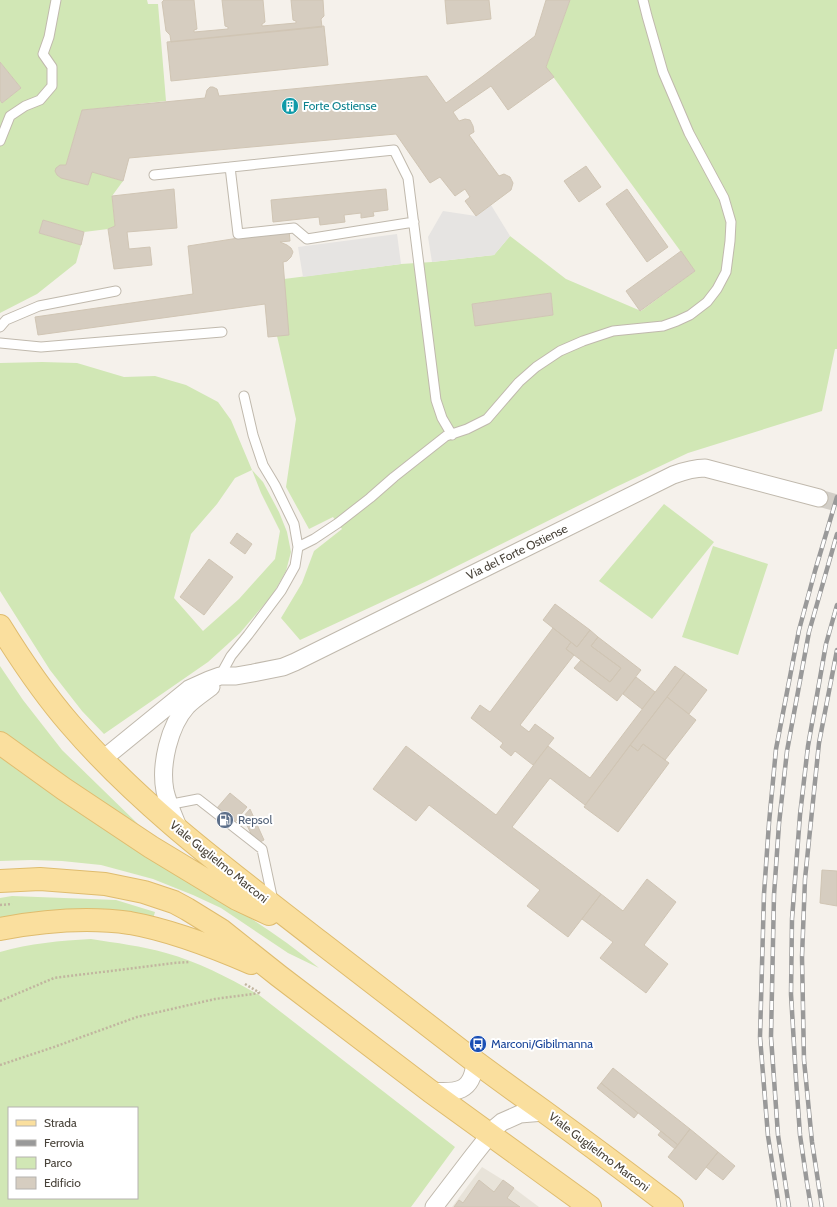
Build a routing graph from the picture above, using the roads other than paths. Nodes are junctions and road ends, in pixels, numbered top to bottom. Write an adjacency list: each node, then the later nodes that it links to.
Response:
1 (56, 0): 3 (lane)
2 (643, 0): 12 (lane)
3 (0, 141)
4 (230, 167): 5 (lane); 6 (lane); 6 (lane)
5 (154, 175)
6 (414, 222): 12 (lane)
7 (116, 291): 8 (lane)
8 (0, 327)
9 (222, 332): 10 (lane)
10 (0, 343)
11 (244, 396): 14 (lane)
12 (452, 434): 14 (lane)
13 (819, 498): 16 (street, Via del Forte Ostiense)
14 (298, 547): 16 (lane)
15 (0, 626): 18 (main road, Viale Guglielmo Marconi)
16 (220, 676): 18 (street, Via del Forte Ostiense); 19 (street)
17 (0, 743): 23 (main road)
18 (103, 759): 19 (main road, Viale Guglielmo Marconi)
19 (161, 806): 21 (main road, Viale Guglielmo Marconi); 21 (lane)
20 (0, 880): 24 (main road)
21 (274, 907): 23 (main road, Viale Guglielmo Marconi)
22 (0, 930): 24 (main road)
23 (306, 931): 25 (main road, Viale Guglielmo Marconi)
24 (279, 976): 26 (main road)
25 (475, 1061): 26 (street); 27 (main road, Viale Guglielmo Marconi)
26 (430, 1090): 28 (main road)
27 (544, 1112): 28 (street, Viale Guglielmo Marconi); 31 (main road, Viale Guglielmo Marconi)
28 (491, 1134): 29 (street, Viale Guglielmo Marconi); 30 (main road)
29 (434, 1207)
30 (590, 1207)
31 (672, 1207)

